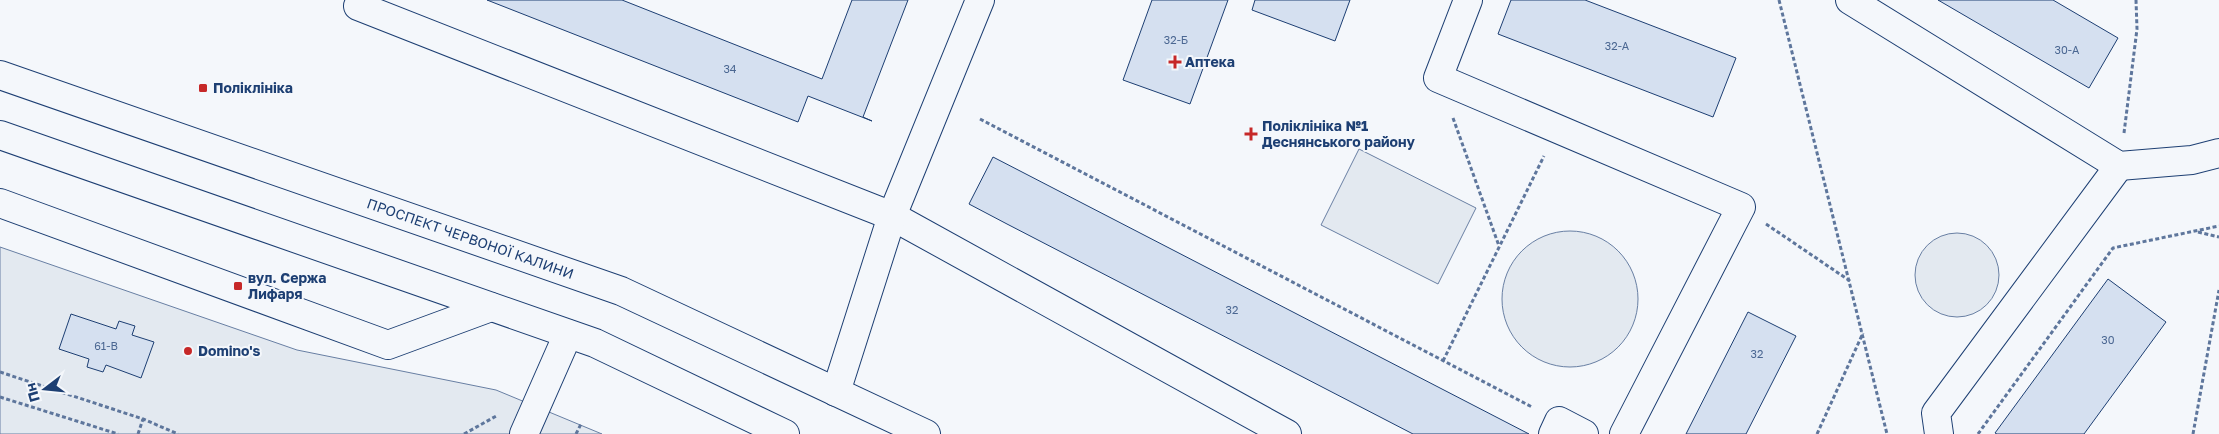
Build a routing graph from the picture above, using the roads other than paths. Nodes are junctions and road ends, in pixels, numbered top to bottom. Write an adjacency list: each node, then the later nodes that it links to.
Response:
1 (361, 0): 10 (main road)
2 (980, 0): 10 (main road)
3 (1468, 0): 20 (main road)
4 (1850, 0): 8 (main road)
5 (0, 75): 13 (main road, ПРОСПЕКТ ЧЕРВОНОЇ КАЛИНИ)
6 (0, 135): 11 (main road)
7 (2219, 153): 8 (main road)
8 (2119, 166): 21 (main road)
9 (0, 203): 11 (main road)
10 (892, 216): 13 (main road); 18 (main road)
11 (491, 307): 12 (main road)
12 (568, 334): 15 (main road); 16 (main road)
13 (836, 392): 17 (main road, ПРОСПЕКТ ЧЕРВОНОЇ КАЛИНИ)
14 (1556, 428): 19 (main road)
15 (524, 434)
16 (785, 434)
17 (926, 434)
18 (1287, 434)
19 (1584, 434)
20 (1624, 434)
21 (1939, 434)

